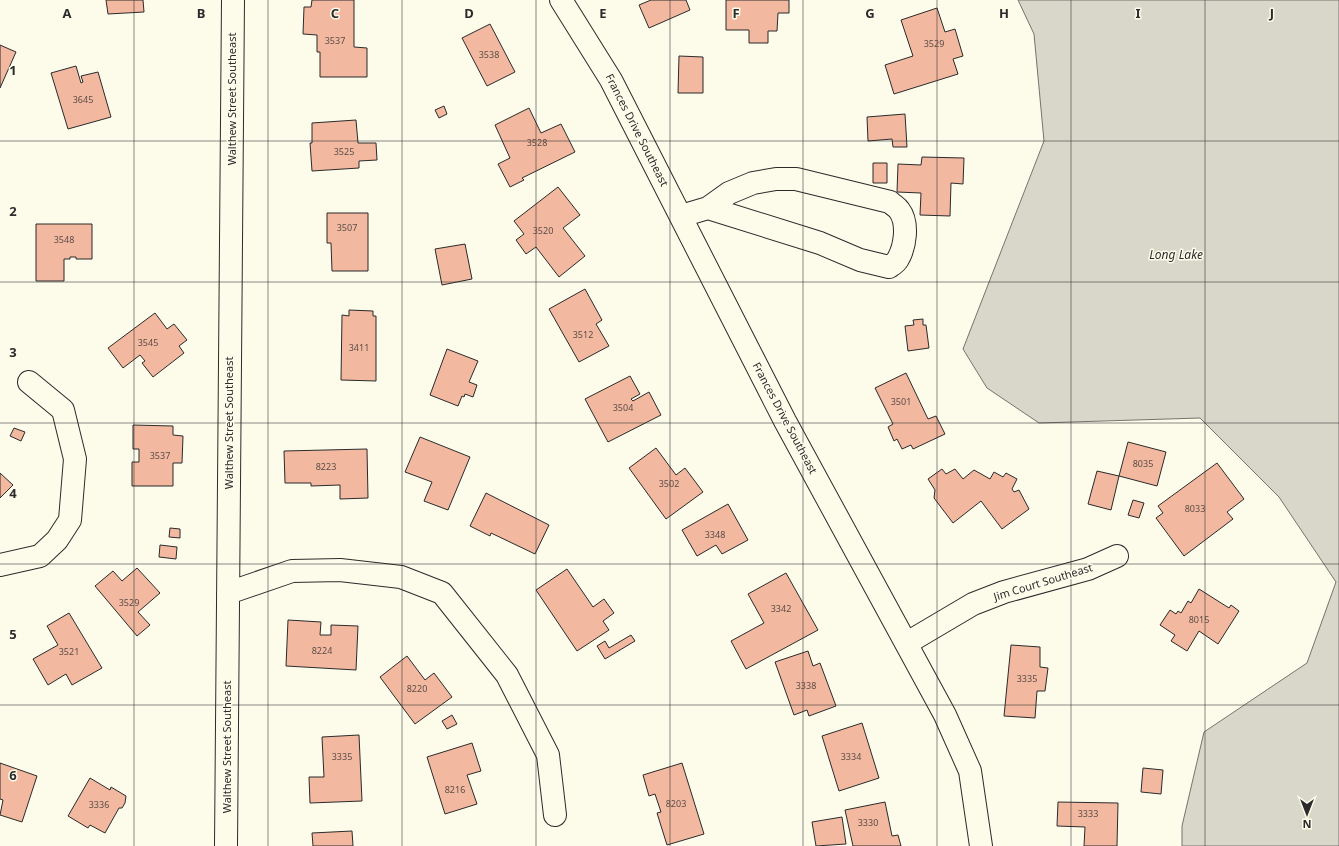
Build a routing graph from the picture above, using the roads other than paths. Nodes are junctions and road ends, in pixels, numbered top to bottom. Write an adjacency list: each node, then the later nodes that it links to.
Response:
1 (233, 0): 8 (street, Walthew Street Southeast)
2 (561, 0): 4 (street, Frances Drive Southeast)
3 (708, 208): 3 (street); 4 (street)
4 (681, 216): 9 (street, Frances Drive Southeast)
5 (29, 382): 7 (street)
6 (1117, 556): 9 (street, Jim Court Southeast)
7 (0, 565)
8 (228, 593): 10 (street); 11 (street, Walthew Street Southeast)
9 (906, 643): 12 (street, Frances Drive Southeast)
10 (555, 815)
11 (226, 846)
12 (981, 846)

